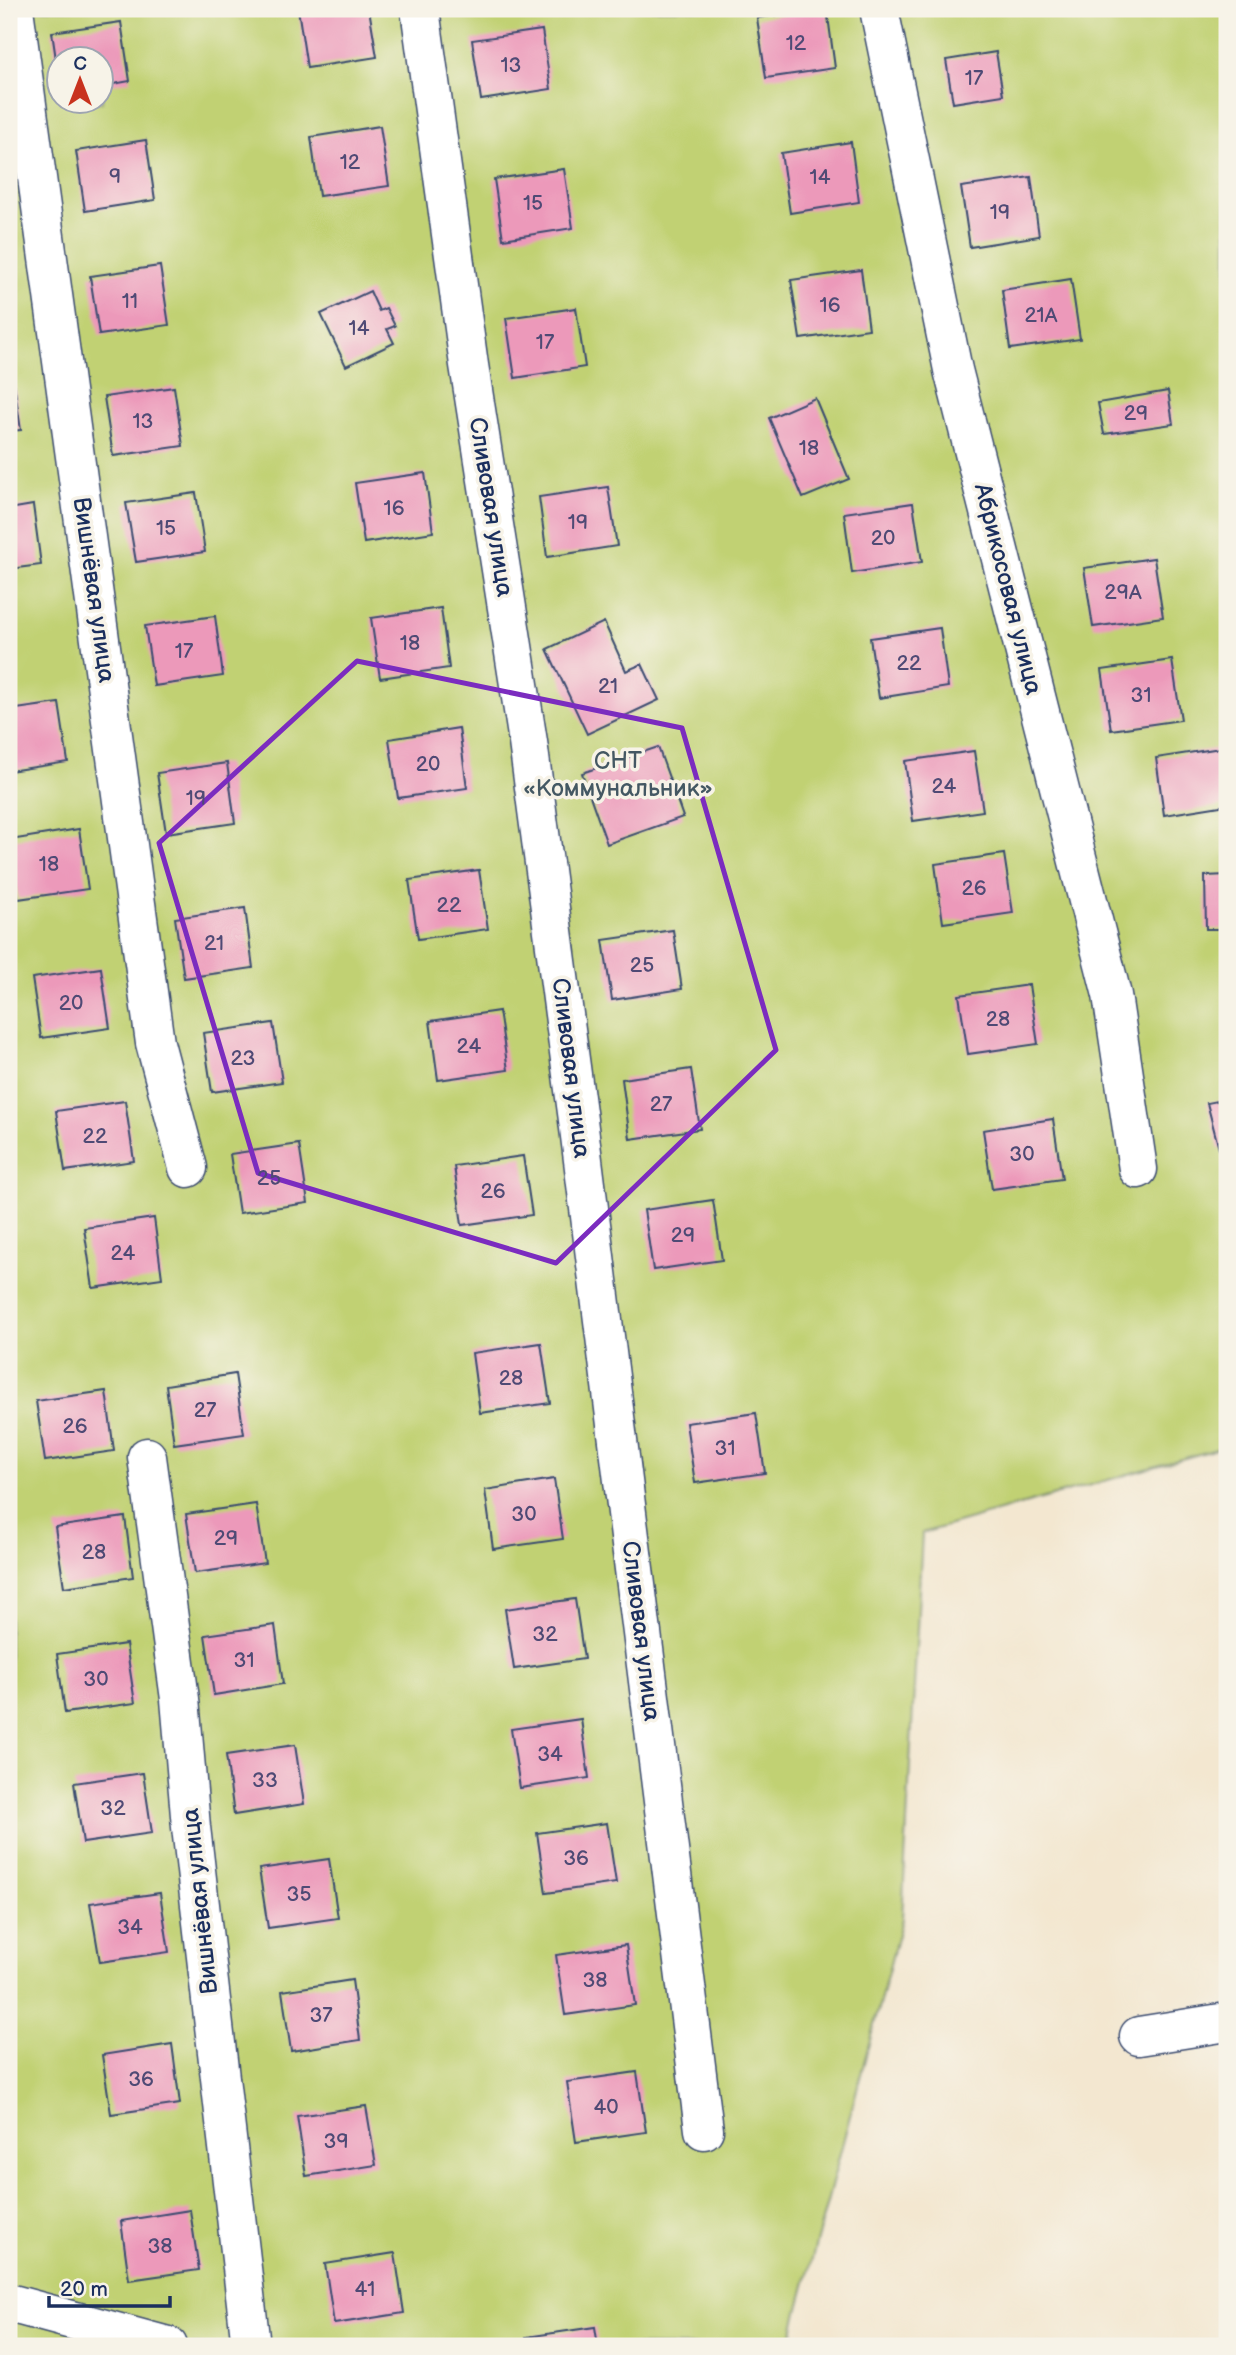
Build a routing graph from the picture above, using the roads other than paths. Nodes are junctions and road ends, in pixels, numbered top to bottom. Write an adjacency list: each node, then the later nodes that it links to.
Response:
1 (14, 9): 4 (street, Вишнёвая улица)
2 (420, 9): 9 (street, Сливовая улица)
3 (879, 9): 5 (street, Абрикосовая улица)
4 (188, 1168)
5 (1138, 1169)
6 (147, 1457): 12 (street, Вишнёвая улица)
7 (1227, 2022): 8 (street)
8 (1139, 2036)
9 (704, 2130)
10 (9, 2303): 11 (street)
11 (168, 2346)
12 (251, 2346)

